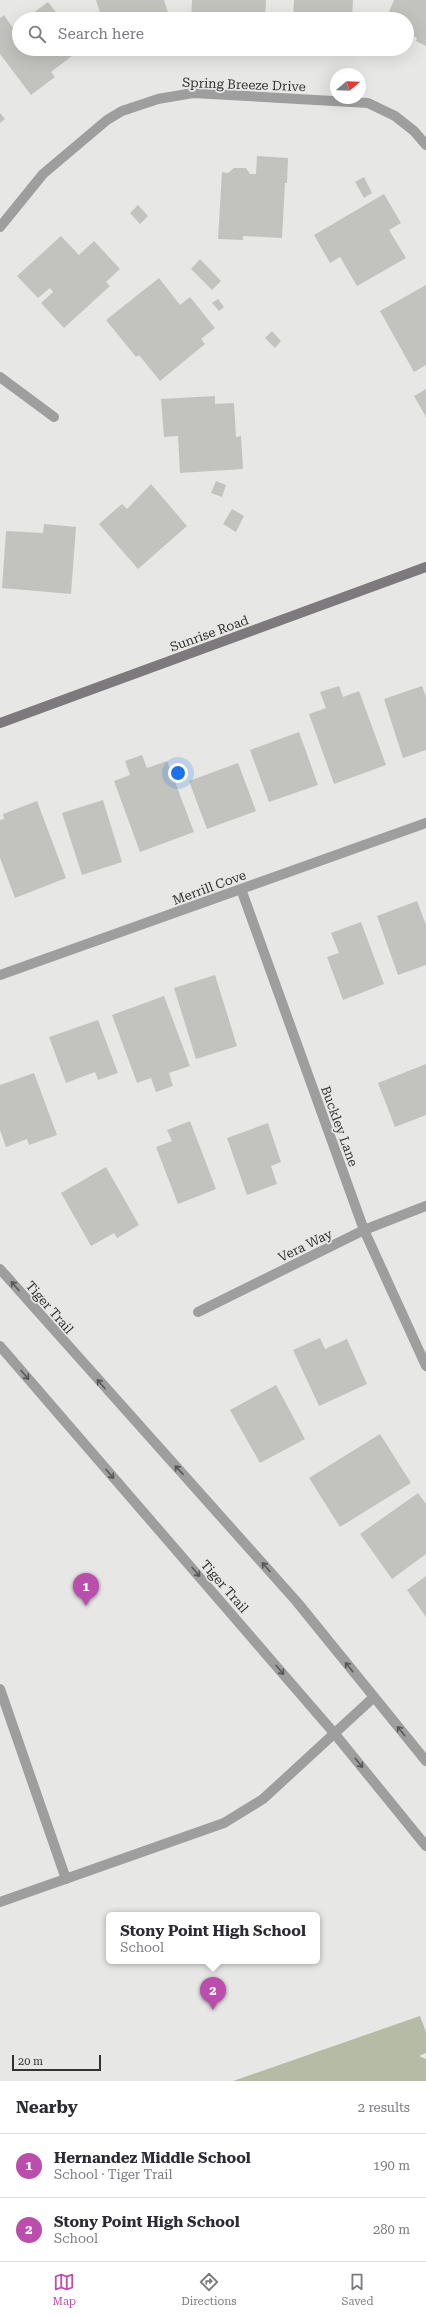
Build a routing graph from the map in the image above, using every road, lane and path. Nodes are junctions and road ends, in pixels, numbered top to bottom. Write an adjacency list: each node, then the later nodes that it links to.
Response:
1 (426, 145): 2 (street, Spring Breeze Drive)
2 (0, 227)
3 (0, 377): 4 (street)
4 (54, 417)
5 (426, 567): 6 (main road, Sunrise Road)
6 (0, 722)
7 (426, 823): 8 (street, Merrill Cove)
8 (241, 889): 9 (street, Merrill Cove); 11 (street, Buckley Lane)
9 (0, 975)
10 (426, 1206): 11 (street, Vera Way)
11 (364, 1230): 13 (street, Vera Way); 15 (street, Buckley Lane)
12 (0, 1269): 17 (street, Tiger Trail, one-way to 12)
13 (198, 1312)
14 (0, 1346): 18 (street, Tiger Trail, one-way to 18)
15 (426, 1366)
16 (0, 1689): 21 (street)
17 (374, 1697): 18 (street); 19 (street, Tiger Trail, one-way to 17)
18 (334, 1733): 20 (street, Tiger Trail, one-way to 20); 21 (street)
19 (426, 1761)
20 (426, 1846)
21 (66, 1879): 22 (street)
22 (0, 1902)

